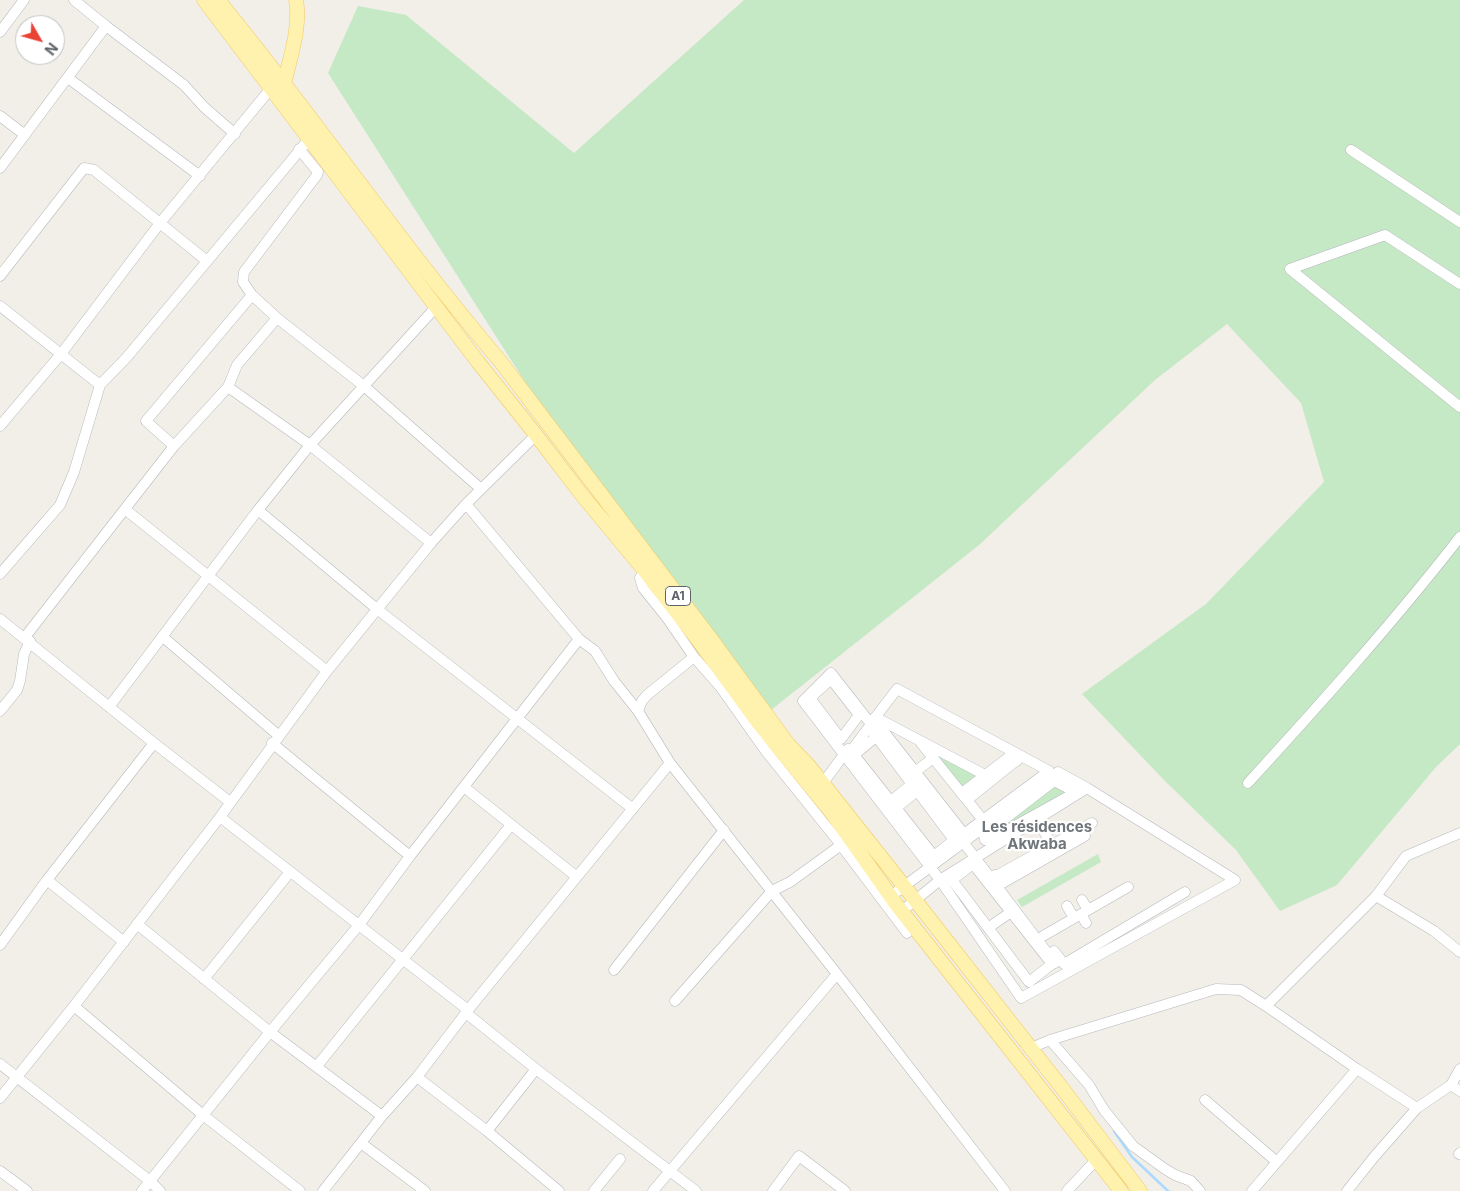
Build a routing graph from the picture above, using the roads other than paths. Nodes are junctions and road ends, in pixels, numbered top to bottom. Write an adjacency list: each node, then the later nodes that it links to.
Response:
1 (24, 0): 7 (street)
2 (74, 0): 6 (street)
3 (204, 0): 9 (main road, A1)
4 (218, 0): 9 (main road, A1)
5 (296, 0): 9 (main road)
6 (106, 26): 8 (street); 11 (street)
7 (0, 32)
8 (68, 78): 12 (street); 17 (street)
9 (278, 86): 11 (street); 13 (main road, A1); 68 (main road, A1)
10 (0, 116): 12 (street)
11 (235, 134): 17 (street)
12 (25, 135): 16 (street)
13 (310, 138): 14 (street); 25 (main road, A1)
14 (299, 149): 20 (street); 23 (street)
15 (1351, 150): 18 (street)
16 (0, 168)
17 (200, 176): 19 (street)
18 (1460, 222)
19 (160, 223): 20 (street); 21 (street); 27 (street)
20 (207, 261): 28 (street)
21 (0, 276)
22 (1460, 284): 31 (street)
23 (252, 295): 26 (street); 35 (street)
24 (0, 306): 27 (street)
25 (437, 306): 30 (street); 33 (main road, A1)
26 (277, 318): 29 (street); 30 (street)
27 (61, 354): 28 (street); 32 (street)
28 (100, 386): 43 (street)
29 (228, 386): 34 (street); 35 (street)
30 (364, 386): 34 (street); 36 (street)
31 (1460, 407)
32 (0, 426)
33 (536, 435): 36 (street); 42 (main road, A1)
34 (310, 445): 39 (street); 41 (street)
35 (174, 446): 38 (street)
36 (481, 489): 37 (street)
37 (466, 504): 41 (street); 49 (street)
38 (126, 510): 44 (street); 48 (street)
39 (258, 510): 44 (street); 45 (street)
40 (1460, 537): 69 (street)
41 (431, 543): 45 (street)
42 (645, 571): 50 (street); 101 (main road, A1)
43 (0, 574)
44 (210, 576): 47 (street); 51 (street)
45 (377, 609): 51 (street); 56 (street)
46 (0, 619): 48 (street)
47 (163, 637): 52 (street); 58 (street)
48 (27, 639): 52 (street); 53 (street)
49 (579, 639): 54 (street); 56 (street)
50 (694, 657): 54 (street); 87 (street)
51 (326, 671): 58 (street)
52 (109, 707): 60 (street)
53 (0, 711)
54 (638, 711): 64 (street)
55 (859, 715): 55 (street)
56 (516, 719): 70 (street); 77 (street)
57 (872, 719): 59 (street); 61 (street); 61 (street); 63 (street); 65 (street); 66 (street); 86 (street)
58 (275, 739): 75 (street); 89 (street)
59 (917, 739): 62 (street); 67 (street)
60 (154, 743): 75 (street); 94 (street)
61 (849, 754): 68 (street); 71 (street); 76 (street); 91 (street)
62 (933, 758): 65 (street); 74 (street)
63 (1019, 758): 67 (street); 74 (street); 79 (street)
64 (670, 763): 77 (street); 83 (street)
65 (915, 772): 79 (street)
66 (1058, 772): 72 (street); 86 (street)
67 (985, 775): 74 (street)
68 (823, 783): 97 (main road, A1)
69 (1248, 783)
70 (464, 787): 82 (street); 89 (street)
71 (914, 788): 76 (street); 76 (street)
72 (1090, 790): 80 (street); 90 (street); 95 (street)
73 (1076, 792): 73 (street)
74 (964, 797): 79 (street)
75 (230, 802): 78 (street)
76 (893, 804)
77 (633, 809): 93 (street)
78 (220, 817): 92 (street); 109 (street)
79 (983, 820)
80 (1039, 823): 88 (street); 96 (street)
81 (1092, 823): 88 (street)
82 (511, 825): 93 (street); 117 (street)
83 (724, 830): 99 (street); 119 (street)
84 (1460, 833): 102 (street)
85 (1085, 836): 96 (street)
86 (964, 843): 90 (street); 91 (street)
87 (841, 845): 99 (street); 112 (street)
88 (1052, 846): 96 (street)
89 (410, 856): 110 (street)
90 (975, 858): 95 (street); 118 (street)
91 (931, 868): 95 (street); 97 (street)
92 (290, 872): 110 (street); 121 (street)
93 (577, 877): 125 (street)
94 (47, 880): 114 (street); 115 (street)
95 (940, 880): 103 (street)
96 (999, 880): 113 (street)
97 (904, 886): 101 (street); 103 (main road, A1)
98 (1128, 887): 108 (street)
99 (772, 891): 120 (street); 122 (street)
100 (1186, 892): 113 (street)
101 (891, 896): 106 (main road, A1)
102 (1376, 896): 116 (street); 124 (street)
103 (915, 900): 106 (street); 128 (main road, A1)
104 (1082, 900): 108 (street)
105 (1068, 906): 108 (street)
106 (902, 911): 145 (main road, A1)
107 (1012, 914): 111 (street); 111 (street); 111 (street)
108 (1082, 916): 113 (street)
109 (137, 924): 114 (street); 121 (street)
110 (359, 925): 117 (street); 126 (street)
111 (990, 931)
112 (907, 933)
113 (1043, 936)
114 (124, 942): 123 (street)
115 (0, 945)
116 (1460, 952)
117 (402, 960): 125 (street); 130 (street)
118 (1055, 962)
119 (614, 970)
120 (838, 974): 147 (street); 151 (street)
121 (204, 979): 126 (street)
122 (675, 1001)
123 (74, 1006): 134 (street); 140 (street)
124 (1266, 1006): 127 (street); 131 (street)
125 (467, 1012): 133 (street); 135 (street)
126 (270, 1032): 130 (street); 140 (street)
127 (1050, 1040): 128 (street); 167 (street)
128 (1031, 1048): 166 (main road, A1)
129 (0, 1064): 134 (street)
130 (316, 1066): 141 (street)
131 (1357, 1069): 139 (street); 146 (street)
132 (1460, 1069): 136 (street)
133 (536, 1070): 142 (street); 147 (street)
134 (17, 1077): 137 (street); 149 (street)
135 (417, 1077): 141 (street); 142 (street)
136 (1456, 1088): 139 (street)
137 (0, 1098)
138 (1206, 1100): 146 (street)
139 (1417, 1108): 169 (street)
140 (203, 1115): 149 (street); 155 (street)
141 (382, 1116): 143 (street)
142 (487, 1131): 150 (street)
143 (361, 1143): 156 (street); 157 (street)
144 (620, 1159): 159 (street)
145 (1097, 1159): 164 (street); 165 (main road, A1)
146 (1277, 1162): 168 (street)
147 (669, 1170): 160 (street); 161 (street)
148 (0, 1171): 152 (street)
149 (150, 1181): 153 (street); 154 (street)
150 (547, 1187): 158 (street)
151 (1001, 1189)
152 (23, 1190)
153 (142, 1191)
154 (160, 1191)
155 (300, 1191)
156 (323, 1191)
157 (425, 1191)
158 (559, 1191)
159 (594, 1191)
160 (653, 1191)
161 (696, 1191)
162 (773, 1191): 163 (street)
163 (845, 1191)
164 (1067, 1191)
165 (1121, 1191)
166 (1140, 1191)
167 (1200, 1191)
168 (1252, 1191)
169 (1347, 1191)

